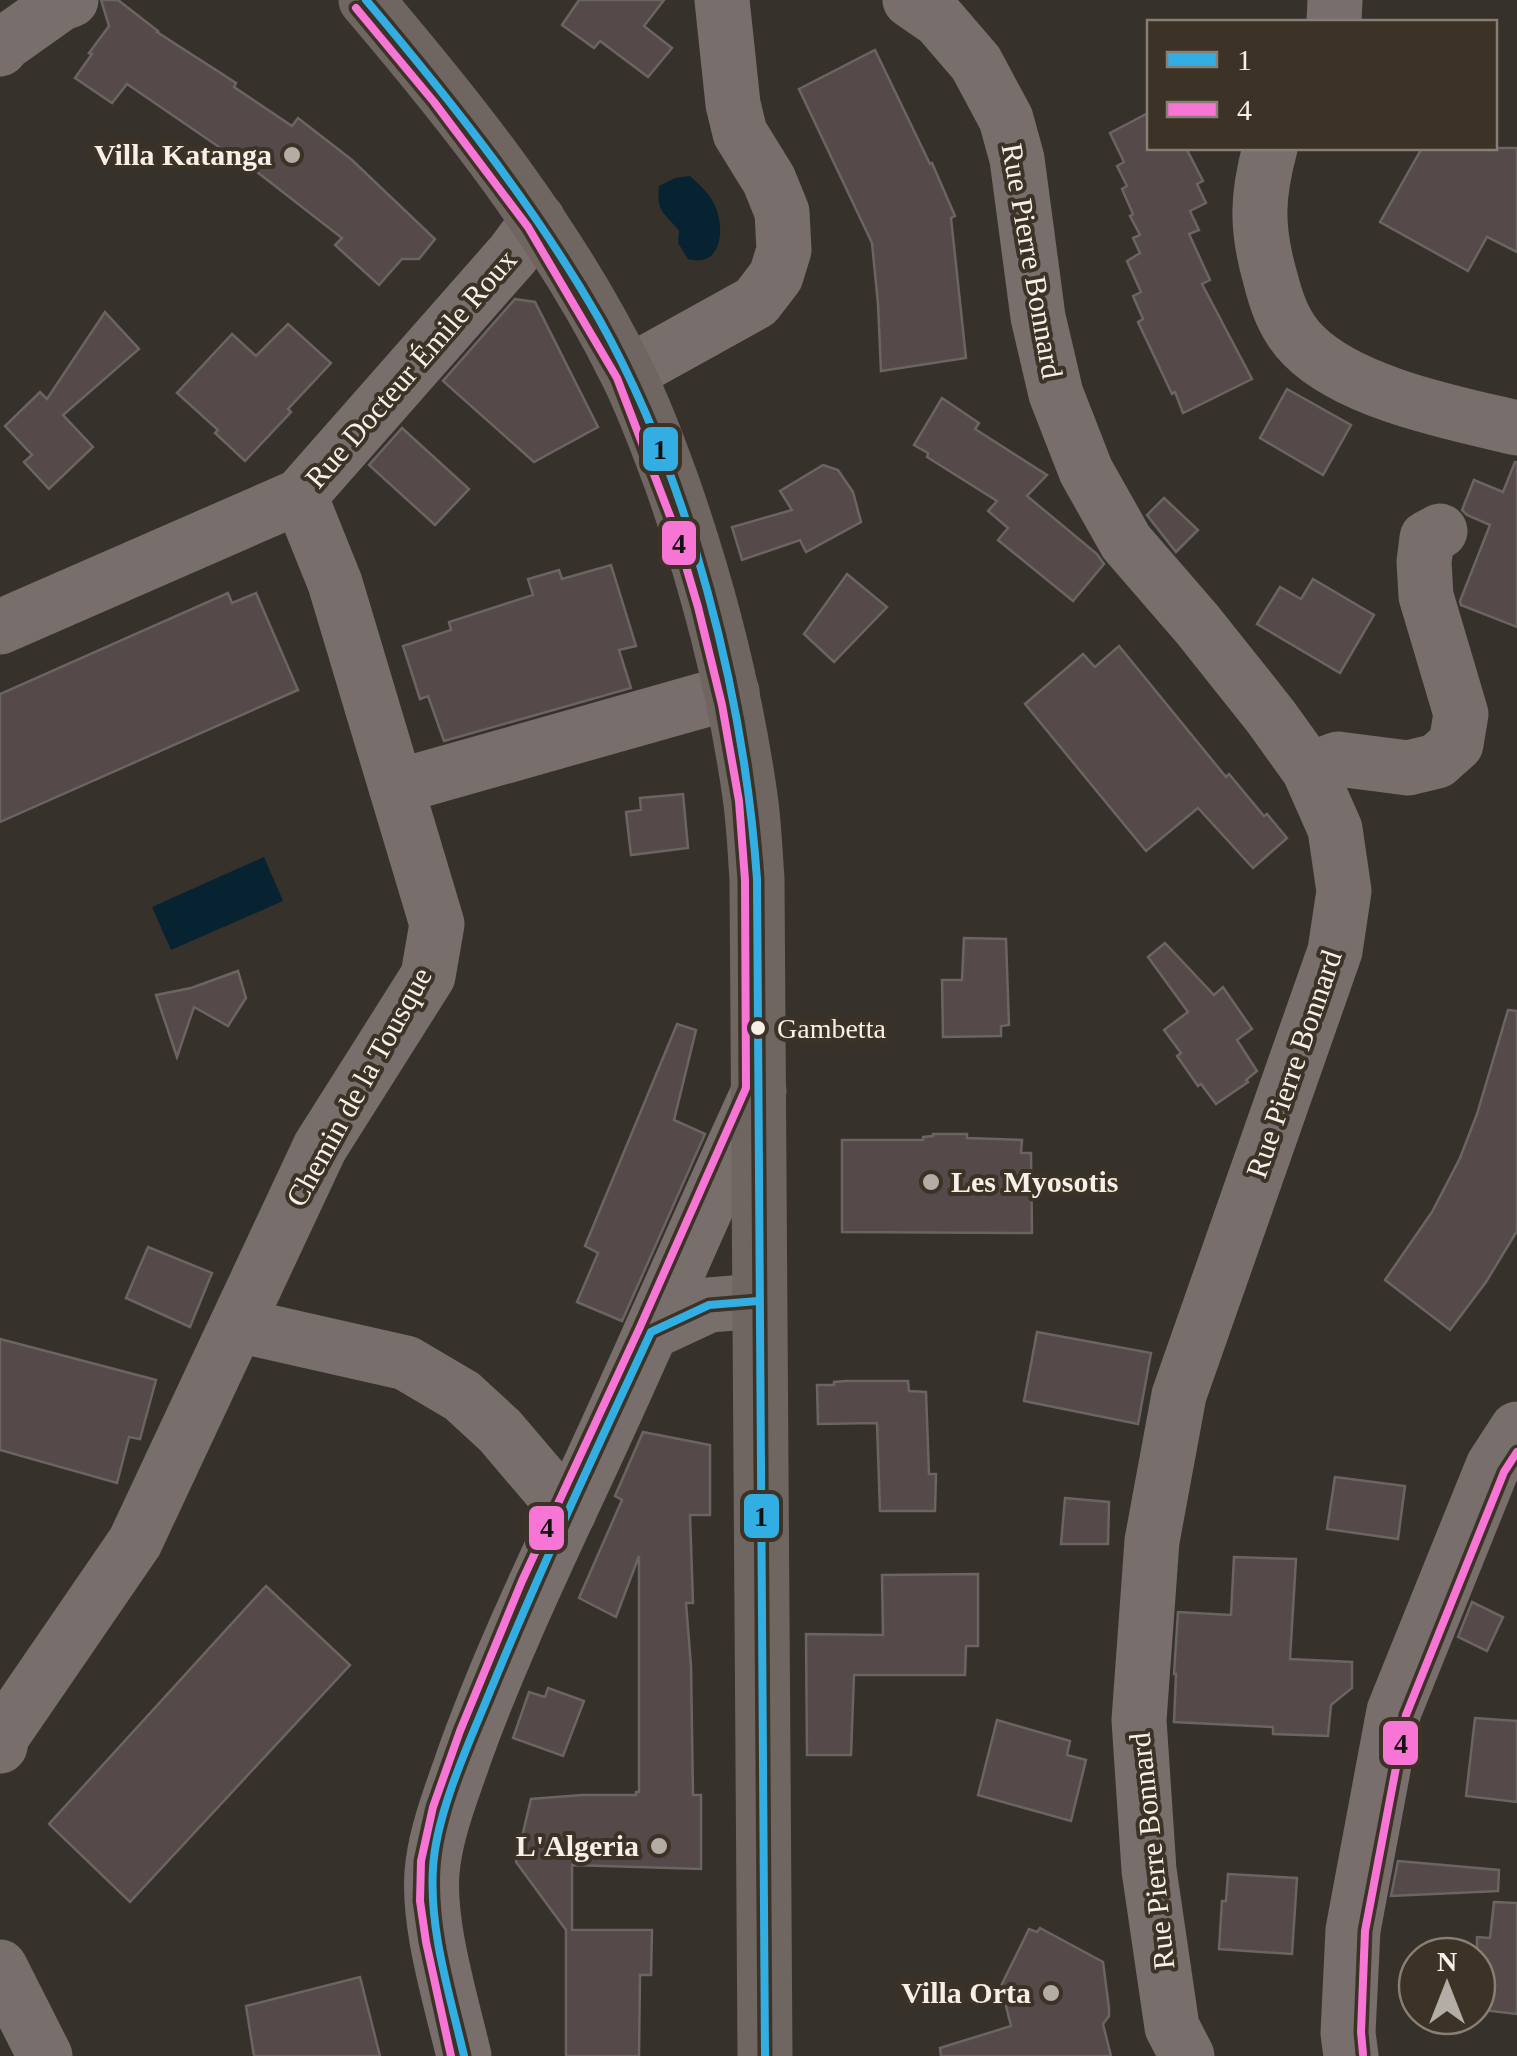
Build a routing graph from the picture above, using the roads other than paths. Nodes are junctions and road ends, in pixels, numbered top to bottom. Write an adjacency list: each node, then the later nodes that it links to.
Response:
1 (72, 0): 5 (street)
2 (366, 0): 7 (main road)
3 (722, 0): 8 (street)
4 (910, 0): 14 (street, Rue Pierre Bonnard)
5 (0, 49)
6 (1269, 150): 9 (street)
7 (538, 220): 8 (main road); 10 (street, Rue Docteur Émile Roux)
8 (628, 373): 13 (main road)
9 (1517, 428)
10 (300, 496): 12 (street, Rue Docteur Émile Roux); 15 (street, Chemin de la Tousque)
11 (1440, 531): 14 (street)
12 (0, 627)
13 (732, 692): 15 (street); 16 (main road)
14 (1309, 770): 27 (street, Rue Pierre Bonnard)
15 (396, 786): 18 (street, Chemin de la Tousque)
16 (759, 1091): 17 (main road); 19 (street)
17 (758, 1301): 19 (street); 26 (main road)
18 (238, 1325): 21 (street); 22 (street, Chemin de la Tousque)
19 (651, 1332): 21 (street)
20 (1517, 1430): 28 (street)
21 (569, 1512): 25 (street)
22 (0, 1746)
23 (0, 1967): 24 (street)
24 (45, 2056)
25 (464, 2056)
26 (765, 2056)
27 (1187, 2056)
28 (1351, 2056)

